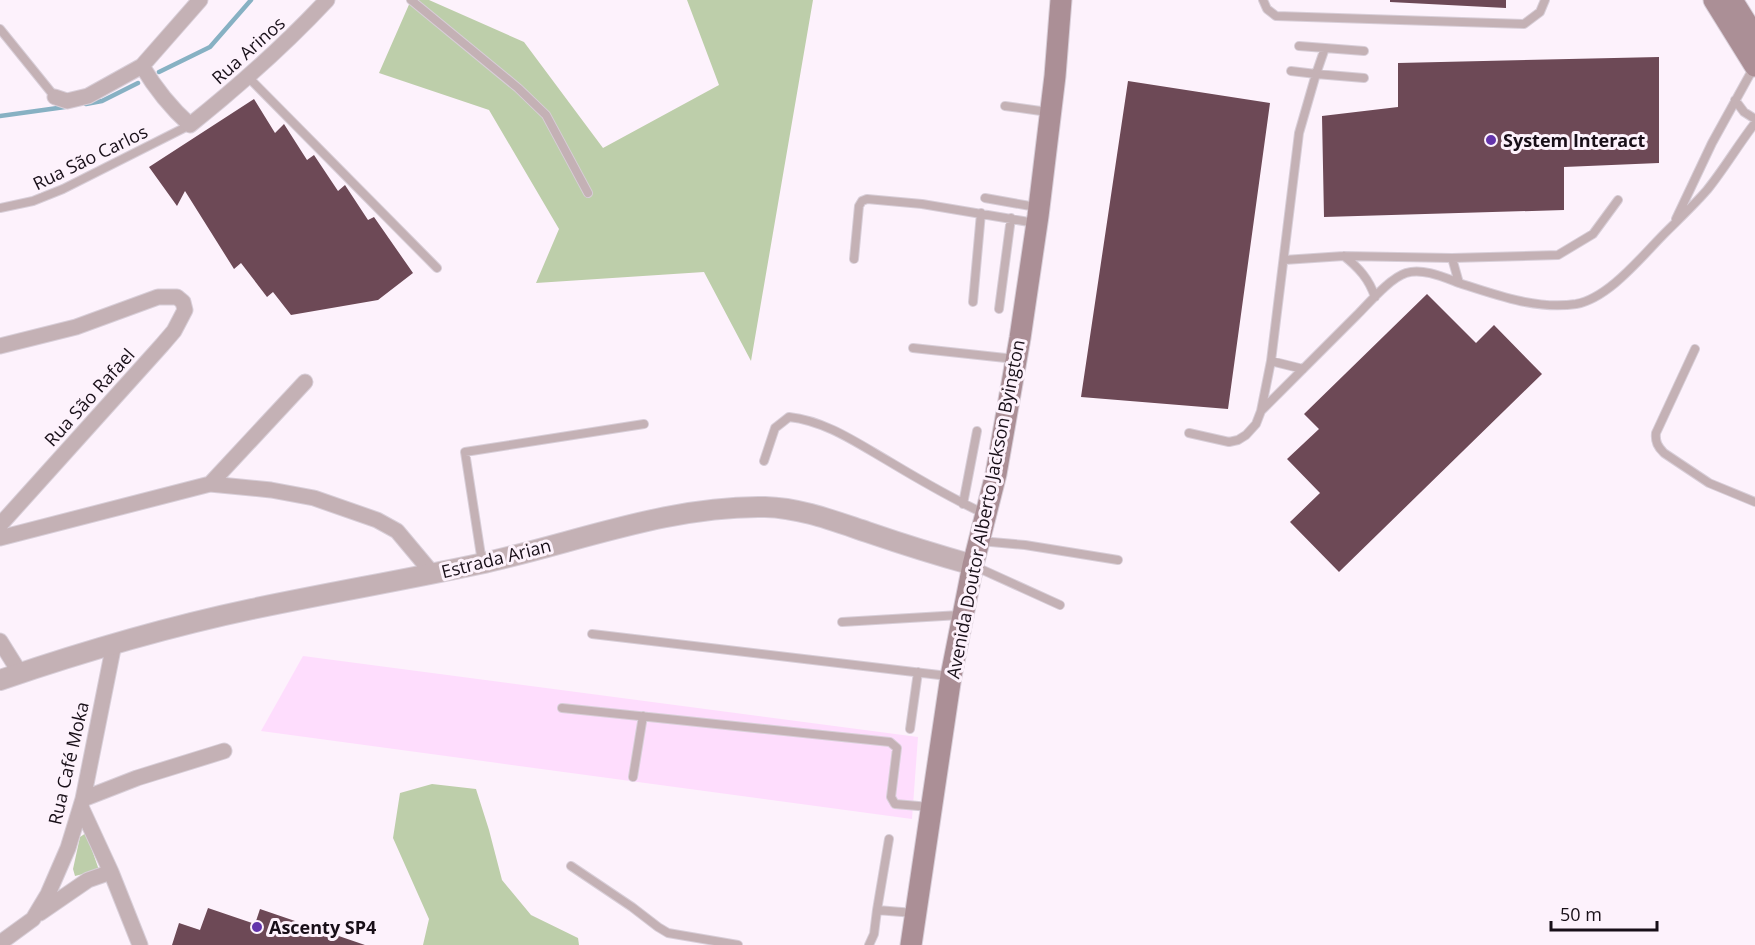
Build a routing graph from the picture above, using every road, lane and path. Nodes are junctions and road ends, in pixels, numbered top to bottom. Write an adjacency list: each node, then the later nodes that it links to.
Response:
1 (200, 0): 14 (street)
2 (327, 0): 18 (street, Rua Arinos)
3 (411, 0): 26 (lane)
4 (1061, 0): 23 (main road, Avenida Doutor Alberto Jackson Byington)
5 (1263, 0): 6 (lane)
6 (1545, 0)
7 (1714, 0): 15 (main road)
8 (1732, 0): 10 (main road)
9 (0, 29): 20 (lane)
10 (1755, 37)
11 (1299, 46): 12 (lane)
12 (1325, 48): 13 (lane); 17 (lane)
13 (1364, 51)
14 (142, 66): 20 (street); 25 (street)
15 (1755, 66): 21 (lane)
16 (1291, 70): 17 (lane)
17 (1316, 74): 19 (lane); 37 (lane)
18 (249, 78): 25 (street, Rua Arinos); 38 (lane)
19 (1364, 78)
20 (55, 98)
21 (1735, 100): 24 (lane); 33 (lane)
22 (1005, 106): 23 (lane)
23 (1051, 112): 31 (main road, Avenida Doutor Alberto Jackson Byington)
24 (1755, 121): 33 (lane)
25 (190, 125): 29 (lane, Rua São Carlos)
26 (588, 193)
27 (985, 198): 31 (lane)
28 (1618, 200): 35 (lane)
29 (0, 208)
30 (981, 213): 32 (lane); 36 (lane); 41 (lane)
31 (1038, 215): 32 (lane); 46 (main road, Avenida Doutor Alberto Jackson Byington)
32 (1011, 218): 42 (lane)
33 (1674, 224): 39 (lane)
34 (1344, 256): 35 (lane); 37 (lane); 40 (lane)
35 (1452, 258): 39 (lane)
36 (854, 259)
37 (1284, 260): 47 (lane)
38 (437, 268)
39 (1460, 283): 40 (lane)
40 (1375, 297): 48 (lane)
41 (973, 302)
42 (999, 309)
43 (0, 346): 59 (street, Rua São Rafael)
44 (913, 348): 46 (lane)
45 (1695, 350): 56 (lane)
46 (1017, 360): 58 (main road, Avenida Doutor Alberto Jackson Byington)
47 (1271, 361): 48 (lane); 50 (lane)
48 (1303, 369): 50 (lane)
49 (305, 382): 55 (street)
50 (1261, 411): 53 (lane)
51 (644, 424): 63 (lane)
52 (976, 431): 57 (lane)
53 (1189, 433)
54 (764, 461): 57 (lane)
55 (210, 484): 60 (street); 65 (street)
56 (1755, 502)
57 (963, 504): 58 (lane)
58 (986, 514): 61 (main road, Avenida Doutor Alberto Jackson Byington)
59 (0, 525)
60 (0, 538)
61 (979, 541): 62 (lane); 64 (main road, Avenida Doutor Alberto Jackson Byington)
62 (1118, 560)
63 (482, 563): 64 (street, Estrada Arian); 65 (street, Estrada Arian)
64 (973, 565): 66 (lane); 67 (main road, Avenida Doutor Alberto Jackson Byington)
65 (433, 574): 71 (street, Estrada Arian)
66 (1060, 604)
67 (964, 614): 68 (lane); 74 (main road, Avenida Doutor Alberto Jackson Byington)
68 (842, 622)
69 (592, 634): 72 (lane)
70 (0, 641): 73 (street)
71 (114, 644): 73 (street, Estrada Arian); 81 (street, Rua Café Moka)
72 (918, 672): 74 (lane); 78 (lane)
73 (20, 673): 75 (street, Estrada Arian)
74 (951, 676): 82 (main road, Avenida Doutor Alberto Jackson Byington)
75 (0, 680)
76 (562, 708): 77 (lane)
77 (643, 716): 80 (lane); 82 (lane)
78 (910, 729)
79 (224, 751): 81 (street)
80 (633, 777)
81 (82, 803): 85 (street); 88 (street, Rua Café Moka)
82 (931, 807): 87 (main road, Avenida Doutor Alberto Jackson Byington)
83 (890, 839): 86 (lane)
84 (571, 866): 91 (lane)
85 (111, 872): 88 (street, Rua Café Moka); 90 (street)
86 (877, 910): 87 (lane); 92 (lane)
87 (916, 913): 93 (main road, Avenida Doutor Alberto Jackson Byington)
88 (33, 919): 89 (street, Rua Café Moka)
89 (0, 943)
90 (140, 945)
91 (738, 945)
92 (869, 945)
93 (911, 945)

